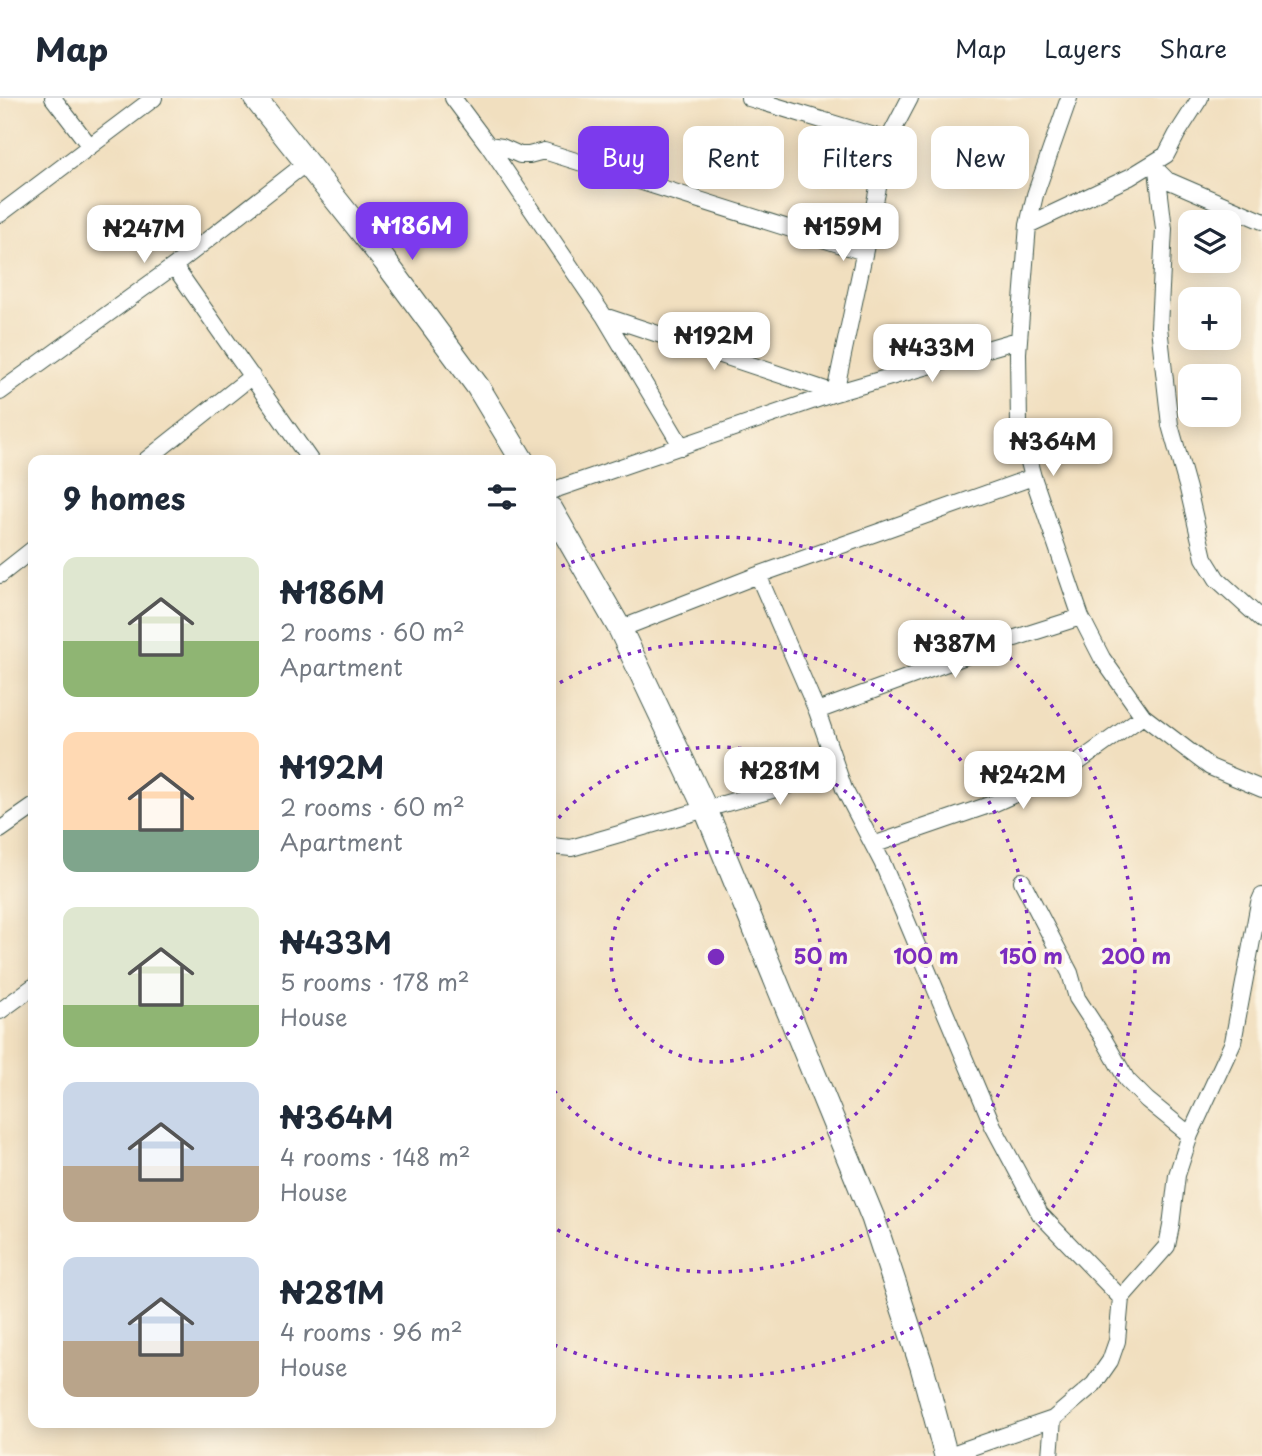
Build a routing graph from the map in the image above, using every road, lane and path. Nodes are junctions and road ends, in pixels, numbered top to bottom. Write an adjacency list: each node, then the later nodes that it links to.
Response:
1 (53, 98): 11 (street)
2 (154, 98): 11 (street)
3 (255, 98): 13 (main road)
4 (453, 98): 12 (street)
5 (749, 98): 9 (street)
6 (910, 98): 10 (street)
7 (1069, 98): 17 (street)
8 (1200, 98): 17 (street)
9 (842, 126)
10 (895, 126)
11 (89, 145): 15 (street)
12 (488, 145): 18 (street); 20 (street)
13 (306, 163): 19 (street); 28 (main road)
14 (878, 189): 18 (street)
15 (0, 214)
16 (1262, 221): 36 (street)
17 (1028, 225): 21 (street)
18 (864, 252): 24 (street)
19 (174, 266): 22 (street); 23 (street)
20 (604, 316): 24 (street); 25 (street)
21 (1018, 340): 24 (street); 29 (street)
22 (252, 376): 26 (street); 27 (street)
23 (0, 392)
24 (835, 393): 25 (street)
25 (682, 447): 30 (street)
26 (152, 455)
27 (307, 455)
28 (519, 455)
29 (1033, 477): 33 (street); 35 (street)
30 (556, 489)
31 (556, 518): 37 (main road)
32 (28, 553): 34 (street)
33 (758, 575): 37 (street); 38 (street)
34 (0, 576)
35 (1081, 617): 38 (street); 39 (street)
36 (1262, 620)
37 (620, 629): 43 (main road)
38 (817, 711): 40 (street)
39 (1143, 716): 41 (street); 45 (street)
40 (834, 759): 43 (street); 45 (street)
41 (1262, 789)
42 (28, 810): 44 (street)
43 (706, 810): 46 (street); 54 (main road)
44 (0, 830)
45 (873, 845): 52 (street)
46 (556, 846)
47 (1022, 881): 51 (street)
48 (1262, 896): 51 (street)
49 (28, 991): 50 (street)
50 (0, 1012)
51 (1190, 1135): 52 (street)
52 (1121, 1298): 53 (street)
53 (1053, 1419): 54 (street); 55 (street)
54 (946, 1456)
55 (1050, 1456)

